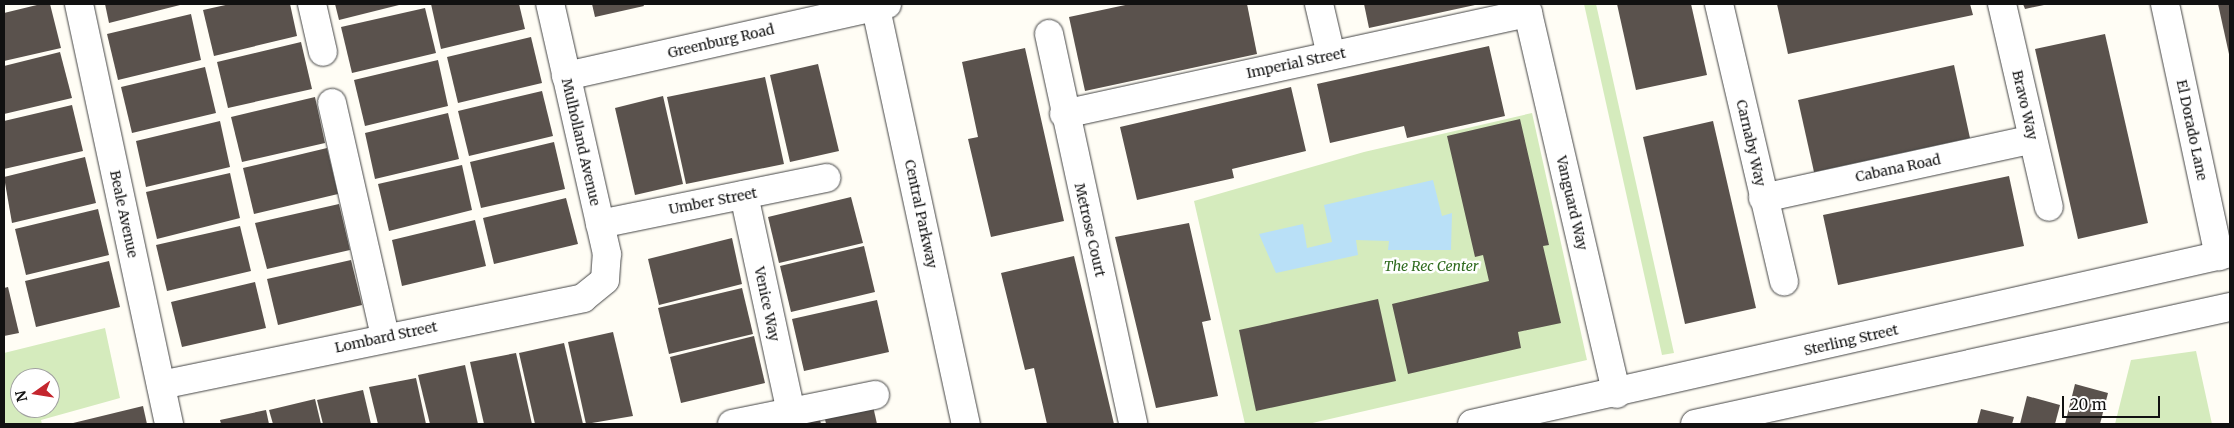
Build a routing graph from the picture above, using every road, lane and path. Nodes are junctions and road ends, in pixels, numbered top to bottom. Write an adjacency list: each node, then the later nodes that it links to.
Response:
1 (80, 4): 27 (street, Beale Avenue)
2 (312, 4): 11 (street)
3 (550, 4): 13 (street, Mulholland Avenue)
4 (1318, 4): 12 (street)
5 (1719, 4): 19 (street, Carnaby Way)
6 (2002, 4): 16 (street, Bravo Way)
7 (2165, 4): 22 (street, El Dorado Lane)
8 (879, 5): 13 (street, Greenburg Road); 33 (street, Central Parkway)
9 (1528, 13): 12 (street, Imperial Street); 28 (street, Vanguard Way)
10 (1049, 34): 15 (street, Metrose Court)
11 (323, 52)
12 (1331, 55): 15 (street, Imperial Street)
13 (566, 76): 21 (street, Mulholland Avenue)
14 (332, 103): 26 (street)
15 (1064, 114): 34 (street, Metrose Court)
16 (2033, 139): 19 (street, Cabana Road); 20 (street, Bravo Way)
17 (826, 178): 18 (street, Umber Street)
18 (744, 195): 21 (street, Umber Street); 30 (street, Venice Way)
19 (1764, 198): 24 (street, Carnaby Way)
20 (2049, 207)
21 (600, 224): 23 (street, Mulholland Avenue)
22 (2224, 254): 28 (street, Sterling Street)
23 (605, 280): 26 (street, Lombard Street)
24 (1784, 282)
25 (2230, 309): 36 (street)
26 (385, 337): 27 (street, Lombard Street)
27 (160, 385): 31 (street, Beale Avenue)
28 (1617, 394): 35 (street, Sterling Street)
29 (875, 395): 30 (street)
30 (791, 412): 32 (street)
31 (169, 424)
32 (732, 424)
33 (966, 424)
34 (1133, 424)
35 (1472, 424)
36 (1695, 424)

